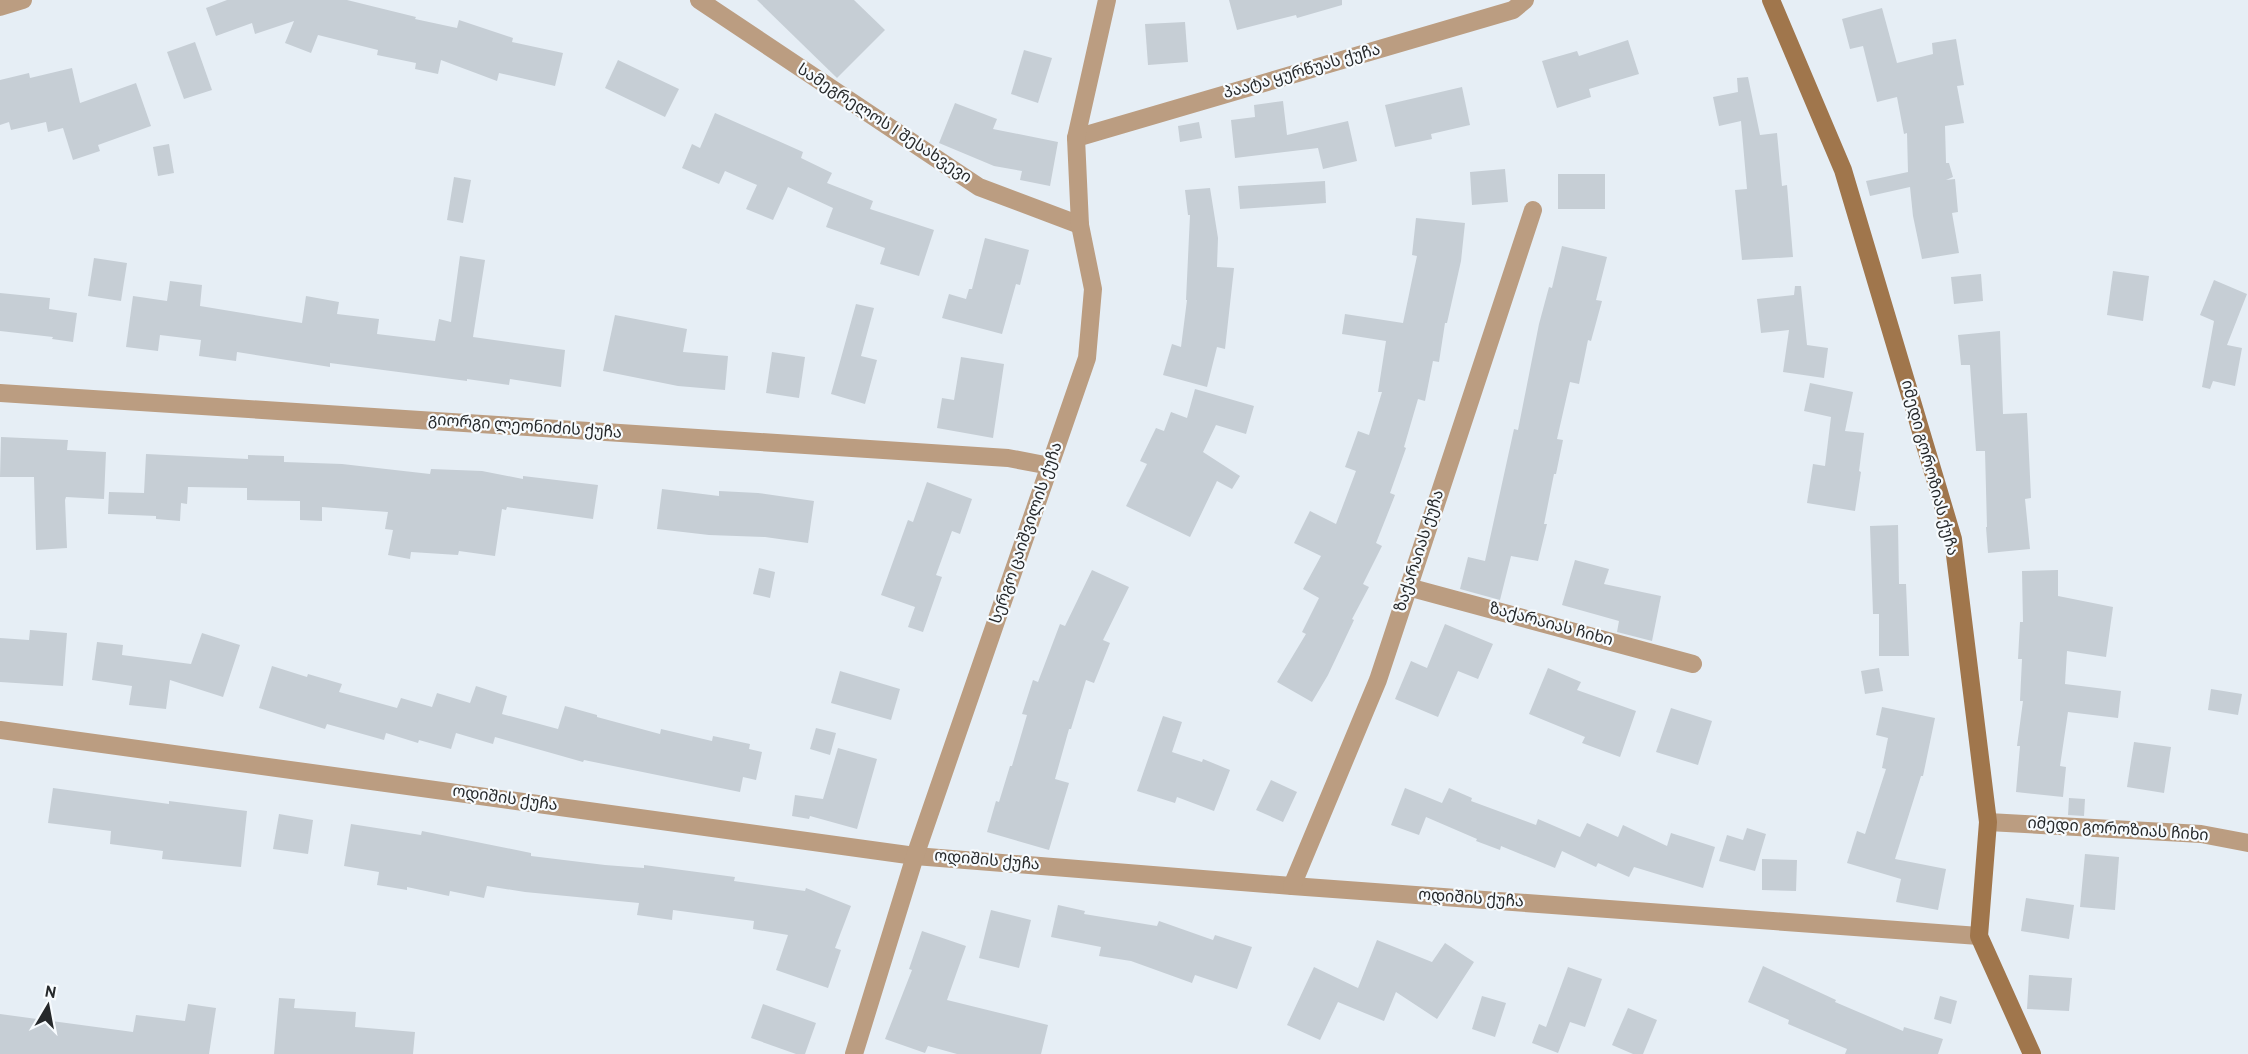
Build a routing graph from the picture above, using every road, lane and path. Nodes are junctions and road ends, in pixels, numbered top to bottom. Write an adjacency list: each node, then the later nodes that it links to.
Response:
1 (23, 0): 6 (street)
2 (699, 0): 9 (street, სამეგრელოს I შესახვევი)
3 (1107, 0): 7 (street, სერგო ცაიშვილის ქუჩა)
4 (1525, 0): 7 (street, პაატა ყურწუას ქუჩა)
5 (1771, 0): 15 (street, იმედი გოროზიას ქუჩა)
6 (0, 7)
7 (1076, 138): 9 (street, სერგო ცაიშვილის ქუჩა)
8 (1533, 210): 12 (street, ზაქარაიას ქუჩა)
9 (1080, 225): 11 (street, სერგო ცაიშვილის ქუჩა)
10 (0, 393): 11 (street, გიორგი ლეონიძის ქუჩა)
11 (1050, 466): 17 (street, სერგო ცაიშვილის ქუჩა)
12 (1408, 587): 13 (street, ზაქარაიას ჩიხი); 18 (street, ზაქარაიას ქუჩა)
13 (1693, 664)
14 (0, 729): 17 (street, ოდიშის ქუჩა)
15 (1988, 822): 16 (street, იმედი გოროზიას ჩიხი); 19 (street, იმედი გოროზიას ქუჩა)
16 (2248, 843)
17 (915, 856): 18 (street, ოდიშის ქუჩა); 20 (street, სერგო ცაიშვილის ქუჩა)
18 (1292, 886): 19 (street, ოდიშის ქუჩა)
19 (1979, 936): 21 (street, იმედი გოროზიას ქუჩა)
20 (854, 1054)
21 (2032, 1054)

